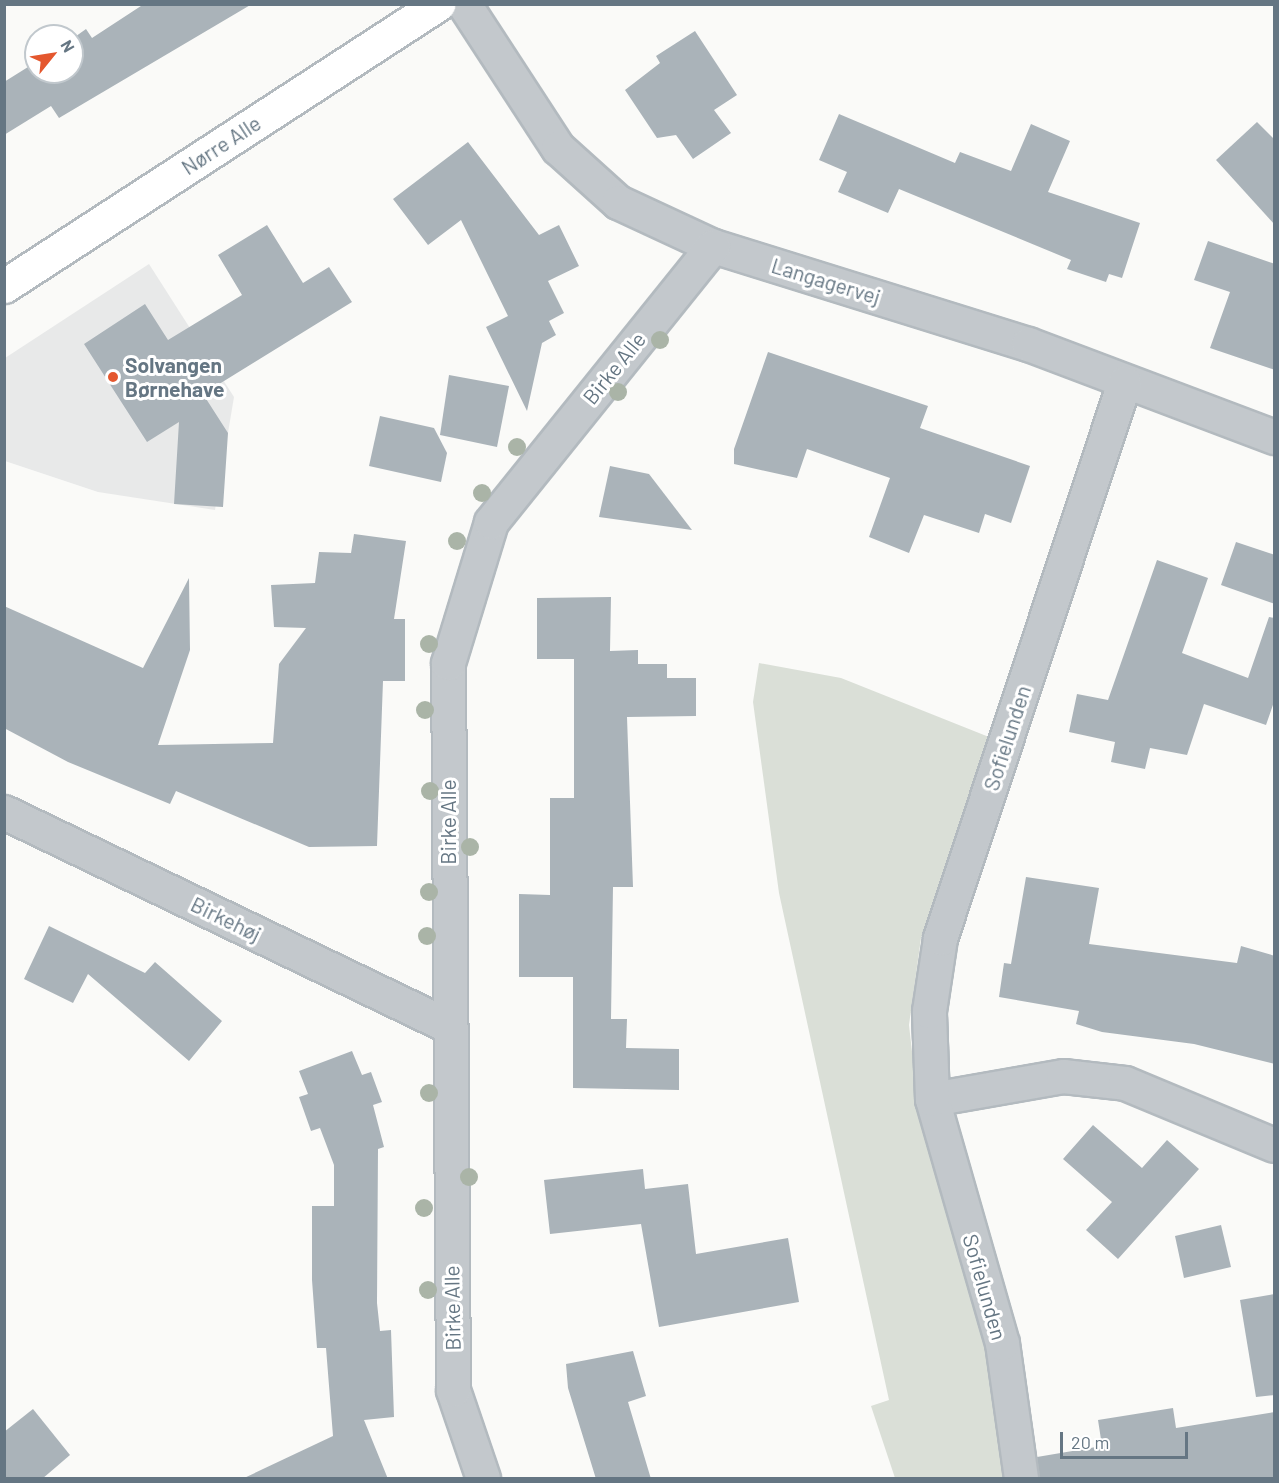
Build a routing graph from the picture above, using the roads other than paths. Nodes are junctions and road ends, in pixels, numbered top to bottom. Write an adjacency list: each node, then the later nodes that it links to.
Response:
1 (438, 4): 4 (street, Nørre Alle)
2 (464, 4): 3 (street, Langagervej)
3 (713, 246): 5 (street, Langagervej); 8 (street, Birke Alle)
4 (4, 286)
5 (1124, 383): 6 (street, Langagervej); 9 (street, Sofielunden)
6 (1275, 437)
7 (4, 812): 8 (street, Birkehøj)
8 (448, 1026): 11 (street, Birke Alle)
9 (932, 1099): 10 (street); 12 (street, Sofielunden)
10 (1275, 1145)
11 (483, 1479)
12 (1021, 1479)

